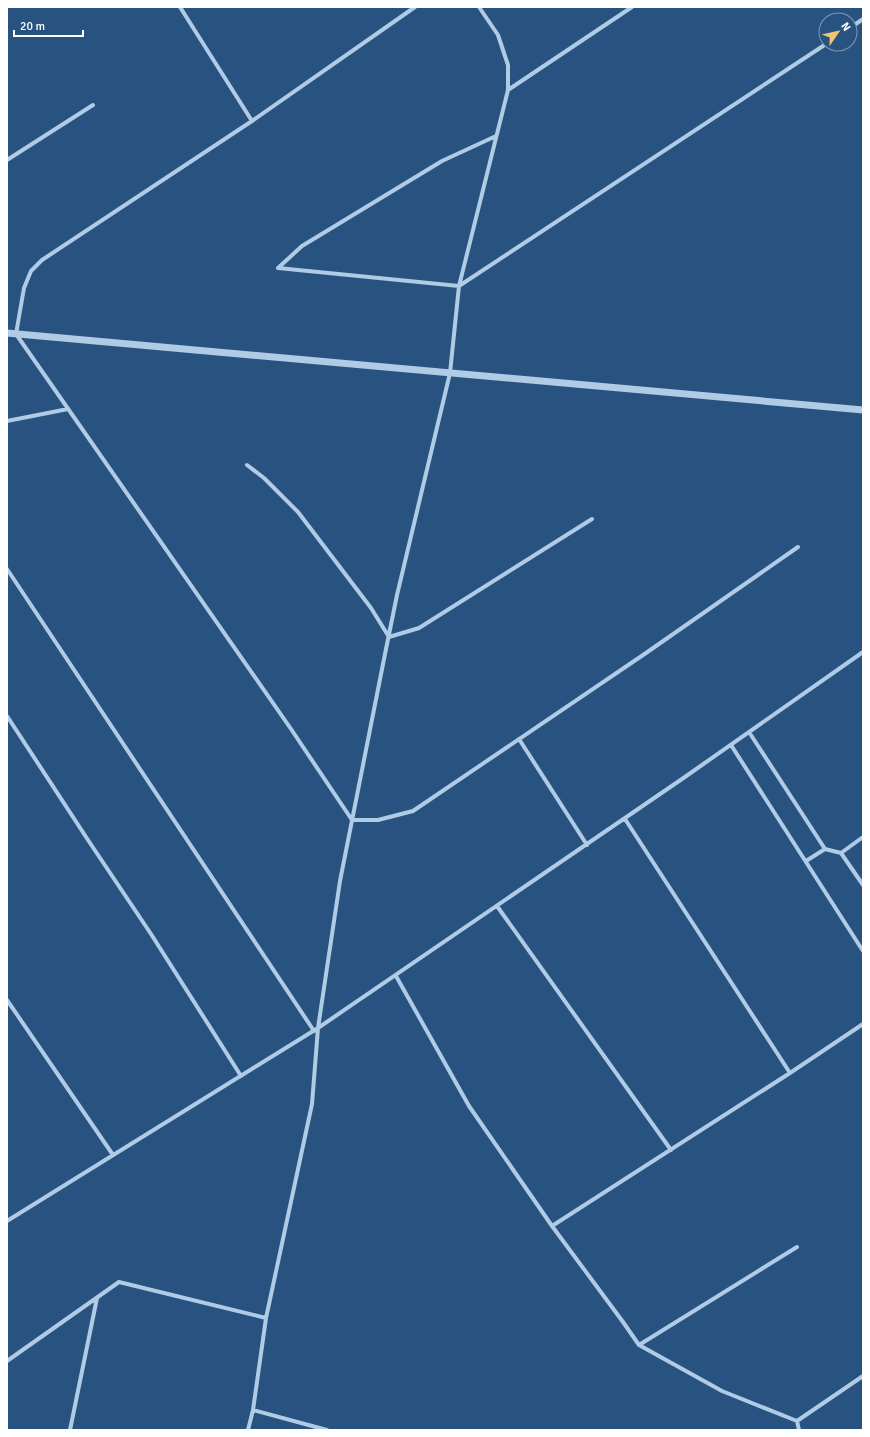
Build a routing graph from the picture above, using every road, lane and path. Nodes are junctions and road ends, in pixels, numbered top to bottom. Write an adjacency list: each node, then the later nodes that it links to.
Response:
1 (180, 7): 8 (street)
2 (414, 7): 8 (street)
3 (479, 7): 6 (street)
4 (632, 7): 6 (street)
5 (818, 49): 11 (street)
6 (508, 90): 9 (street)
7 (93, 105): 10 (street)
8 (252, 120): 13 (street)
9 (496, 136): 11 (street); 11 (street)
10 (7, 160)
11 (459, 286): 14 (street)
12 (7, 333): 13 (street)
13 (16, 334): 14 (street); 15 (street)
14 (450, 373): 16 (street); 22 (street)
15 (68, 409): 17 (street); 29 (street)
16 (863, 410)
17 (7, 421)
18 (247, 465): 22 (street)
19 (592, 519): 22 (street)
20 (798, 547): 26 (street)
21 (7, 569): 41 (street)
22 (389, 637): 29 (street)
23 (863, 652): 25 (street)
24 (7, 716): 43 (street)
25 (749, 732): 27 (street); 32 (street)
26 (519, 739): 29 (street); 31 (street)
27 (731, 745): 28 (street); 34 (street)
28 (625, 819): 31 (street); 42 (street)
29 (352, 820): 41 (street)
30 (863, 837): 33 (street)
31 (587, 845): 36 (street)
32 (825, 848): 33 (street); 34 (street)
33 (841, 853): 35 (street)
34 (806, 862): 37 (street)
35 (863, 885)
36 (498, 906): 38 (street); 44 (street)
37 (863, 951)
38 (396, 976): 41 (street); 47 (street)
39 (7, 1000): 45 (street)
40 (863, 1024): 42 (street)
41 (316, 1030): 43 (street); 50 (street)
42 (790, 1073): 44 (street)
43 (241, 1076): 45 (street)
44 (671, 1150): 47 (street)
45 (112, 1155): 46 (street)
46 (7, 1221)
47 (552, 1226): 51 (street)
48 (797, 1247): 51 (street)
49 (97, 1297): 50 (street); 52 (street); 56 (street)
50 (266, 1318): 54 (street)
51 (639, 1345): 55 (street)
52 (7, 1361)
53 (863, 1376): 55 (street)
54 (252, 1410): 57 (street); 58 (street)
55 (797, 1421): 59 (street)
56 (70, 1430)
57 (248, 1430)
58 (327, 1430)
59 (799, 1430)

